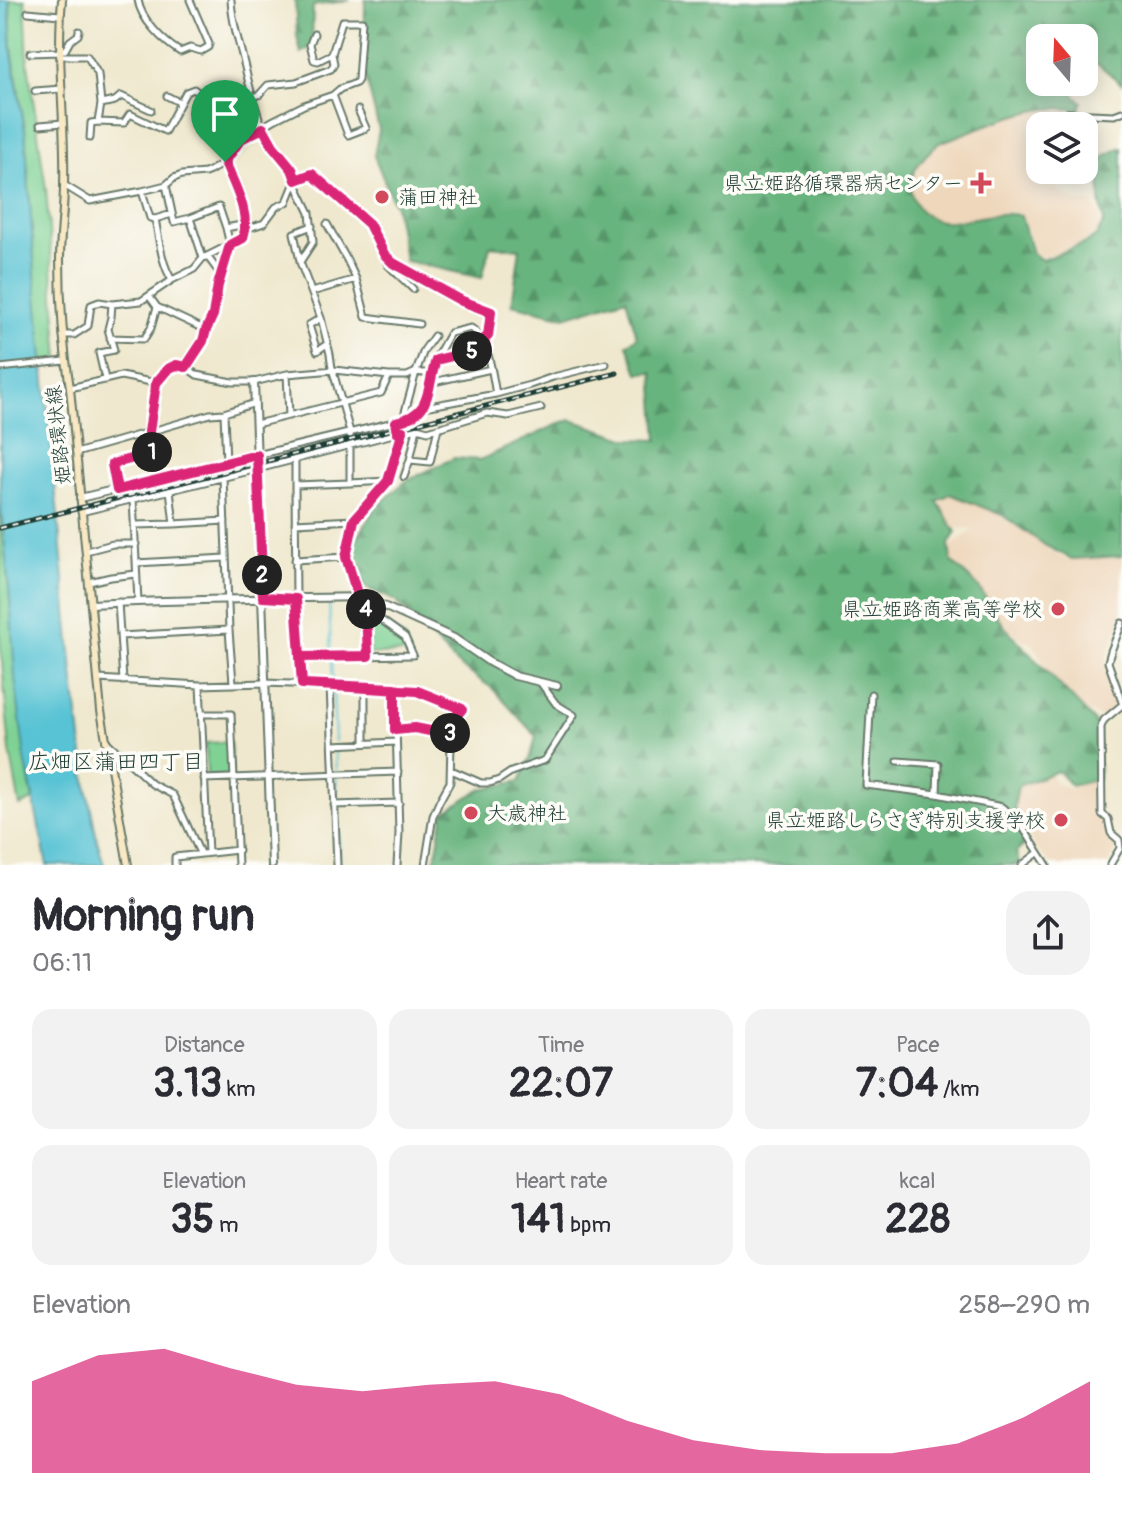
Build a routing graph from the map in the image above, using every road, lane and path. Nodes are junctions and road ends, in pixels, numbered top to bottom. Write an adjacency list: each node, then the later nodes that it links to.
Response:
1 (62, 0): 6 (main road, 姫路環状線)
2 (138, 0): 3 (street)
3 (190, 0)
4 (231, 0): 16 (street)
5 (28, 12): 6 (street)
6 (60, 15): 9 (main road, 姫路環状線)
7 (79, 31): 9 (street)
8 (314, 34): 11 (street)
9 (60, 52): 10 (street); 12 (main road, 姫路環状線); 18 (street)
10 (30, 53)
11 (332, 54): 14 (street); 16 (street)
12 (63, 89): 13 (street); 24 (main road, 姫路環状線)
13 (35, 91)
14 (333, 95): 20 (street); 26 (street)
15 (167, 96): 17 (street)
16 (253, 97): 26 (street)
17 (179, 102): 23 (street); 27 (street)
18 (101, 104): 19 (street); 23 (street)
19 (151, 110)
20 (358, 110)
21 (1122, 112): 22 (street)
22 (1098, 114)
23 (98, 122): 28 (street)
24 (63, 123): 25 (street); 31 (main road, 姫路環状線)
25 (40, 125)
26 (263, 128): 29 (street); 30 (street)
27 (201, 136)
28 (90, 138)
29 (225, 162): 32 (street); 39 (street)
30 (296, 181): 38 (street); 39 (street); 42 (street)
31 (64, 185): 33 (street); 56 (main road, 姫路環状線)
32 (166, 185): 33 (street); 34 (street)
33 (142, 191): 36 (street)
34 (172, 214): 35 (street); 36 (street)
35 (190, 218): 40 (street); 43 (street)
36 (155, 219): 47 (street)
37 (327, 224): 46 (street)
38 (312, 226): 44 (street); 44 (street)
39 (246, 227): 40 (street); 41 (street)
40 (226, 228): 41 (street)
41 (230, 245): 43 (street); 45 (street)
42 (384, 254): 48 (street); 59 (street)
43 (205, 257): 45 (street); 47 (street)
44 (300, 262): 49 (street)
45 (222, 276): 55 (street)
46 (356, 279): 49 (street); 54 (street)
47 (172, 280): 50 (street)
48 (413, 289)
49 (312, 292): 53 (street)
50 (149, 296): 51 (street); 52 (street)
51 (112, 304): 56 (street); 58 (street)
52 (157, 307): 55 (street); 58 (street)
53 (321, 318): 60 (street); 60 (street)
54 (419, 324)
55 (206, 330): 65 (street)
56 (63, 335): 63 (main road, 姫路環状線)
57 (434, 336): 69 (street)
58 (110, 338): 73 (street)
59 (484, 339): 61 (street); 62 (street)
60 (327, 344): 68 (street)
61 (486, 348): 62 (street); 67 (street)
62 (436, 360): 71 (street)
63 (61, 361): 66 (street); 77 (main road, 姫路環状線)
64 (606, 364): 78 (street)
65 (186, 367): 74 (street); 75 (street)
66 (0, 368)
67 (491, 369): 76 (street); 78 (street)
68 (334, 370): 70 (street); 72 (street); 80 (street)
69 (416, 372): 71 (street); 72 (street); 85 (street)
70 (287, 374): 74 (street); 84 (street)
71 (431, 374): 76 (street)
72 (389, 376): 80 (street)
73 (105, 379): 75 (street); 77 (street)
74 (254, 382): 79 (street)
75 (156, 383): 89 (street)
76 (429, 383): 81 (street)
77 (70, 388): 93 (main road, 姫路環状線)
78 (496, 394): 81 (street)
79 (255, 403): 83 (street); 86 (street)
80 (343, 404): 84 (street); 90 (street)
81 (424, 407): 85 (street)
82 (541, 408): 88 (street)
83 (224, 413): 89 (street); 98 (street)
84 (289, 416): 86 (street)
85 (399, 421): 90 (street); 91 (street)
86 (256, 424): 95 (street)
87 (417, 428): 88 (street); 91 (street); 97 (street)
88 (438, 428): 97 (street)
89 (149, 432): 93 (street); 94 (street)
90 (350, 432): 92 (street); 95 (street)
91 (401, 432): 92 (street); 103 (street)
92 (351, 446): 96 (street); 104 (street)
93 (76, 453): 108 (main road, 姫路環状線)
94 (152, 453): 102 (street); 106 (street)
95 (257, 455): 98 (street); 99 (street)
96 (295, 459): 99 (street); 105 (street)
97 (410, 460): 101 (street)
98 (226, 462): 102 (street)
99 (258, 469): 100 (street); 124 (street)
100 (223, 477): 107 (street); 112 (street)
101 (404, 477)
102 (158, 480): 106 (street)
103 (388, 481): 104 (street); 111 (street)
104 (350, 483): 105 (street)
105 (295, 485): 113 (street)
106 (117, 490): 108 (street)
107 (170, 490): 109 (street); 114 (street)
108 (80, 498): 110 (main road, 姫路環状線)
109 (133, 499): 110 (street); 115 (street)
110 (81, 512): 117 (main road, 姫路環状線)
111 (354, 520): 113 (street); 118 (street)
112 (225, 521): 114 (street); 119 (street)
113 (295, 523): 120 (street)
114 (174, 524): 115 (street)
115 (135, 525): 116 (street)
116 (136, 544): 117 (street); 121 (street)
117 (86, 551): 123 (main road, 姫路環状線)
118 (346, 557): 120 (street); 125 (street)
119 (226, 558): 121 (street); 127 (street)
120 (295, 560): 126 (street)
121 (136, 563): 122 (street)
122 (136, 574): 123 (street); 129 (street)
123 (89, 582): 130 (main road, 姫路環状線)
124 (263, 597): 126 (street); 127 (street); 141 (street)
125 (358, 597): 126 (street); 131 (street); 139 (street)
126 (296, 599): 136 (street)
127 (228, 600): 129 (street); 133 (street)
128 (118, 602): 129 (street); 130 (street); 134 (street)
129 (138, 602)
130 (91, 604): 137 (main road, 姫路環状線)
131 (366, 609): 135 (street); 135 (street)
132 (1122, 623): 149 (street)
133 (229, 630): 134 (street); 140 (street)
134 (120, 636): 138 (street)
135 (368, 656): 136 (street)
136 (300, 657): 142 (street)
137 (98, 679): 138 (street); 153 (main road, 姫路環状線)
138 (123, 681): 143 (street)
139 (539, 681): 145 (street); 158 (street)
140 (233, 683): 141 (street); 143 (street)
141 (265, 683): 142 (street); 161 (street)
142 (302, 684): 144 (street)
143 (200, 685): 150 (street)
144 (330, 685): 146 (street); 156 (street)
145 (557, 686)
146 (365, 687): 147 (street); 155 (street)
147 (395, 688): 151 (street); 152 (street)
148 (871, 694): 164 (street)
149 (1122, 703): 180 (street)
150 (202, 714): 162 (street); 163 (street)
151 (395, 730): 152 (street); 154 (street)
152 (450, 735): 158 (street)
153 (105, 739): 168 (street); 171 (main road, 姫路環状線)
154 (396, 742): 155 (street); 159 (street)
155 (365, 743): 156 (street)
156 (333, 745): 160 (street)
157 (898, 761): 164 (street)
158 (451, 770): 177 (street)
159 (398, 772): 160 (street); 165 (street)
160 (333, 775): 161 (street); 166 (street)
161 (269, 777): 162 (street); 174 (street)
162 (235, 778): 163 (street); 167 (street)
163 (204, 779): 169 (street)
164 (937, 794): 170 (street)
165 (399, 803): 166 (street); 176 (street)
166 (334, 805): 175 (street)
167 (238, 850): 169 (street); 173 (street)
168 (200, 853): 169 (street); 172 (street)
169 (208, 853)
170 (1038, 853): 178 (street); 179 (street)
171 (128, 865)
172 (175, 865)
173 (238, 865)
174 (272, 865)
175 (337, 865)
176 (397, 865)
177 (425, 865)
178 (1022, 865)
179 (1047, 865)
180 (1110, 865)

